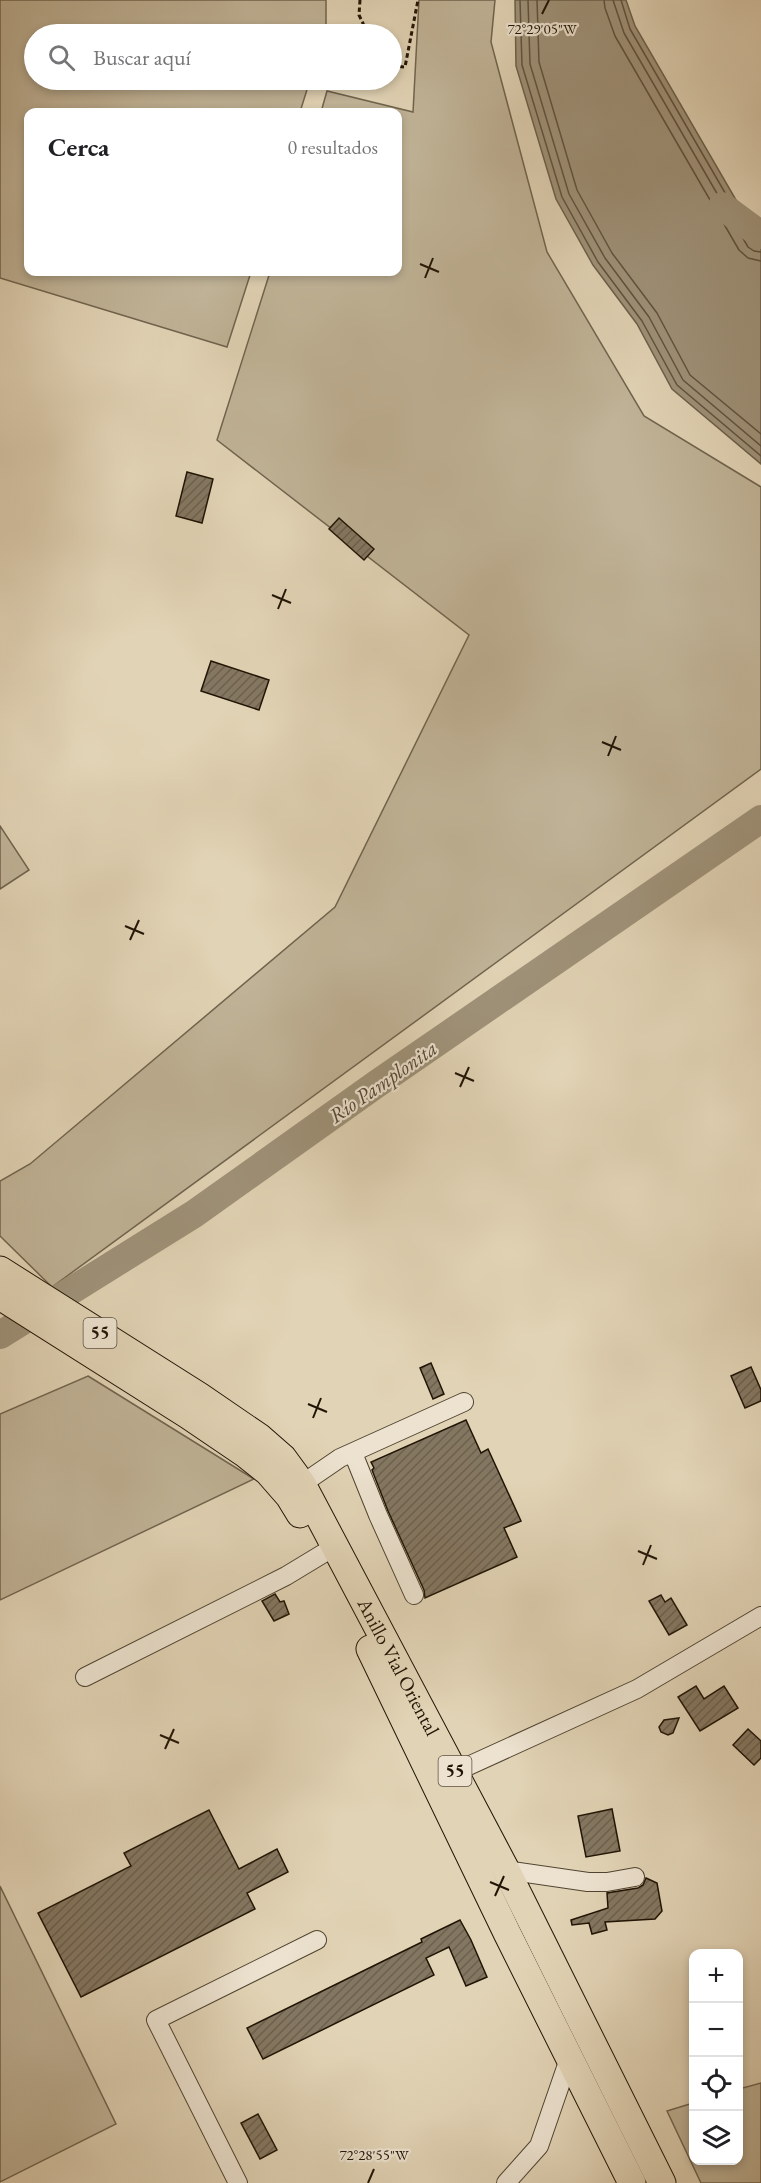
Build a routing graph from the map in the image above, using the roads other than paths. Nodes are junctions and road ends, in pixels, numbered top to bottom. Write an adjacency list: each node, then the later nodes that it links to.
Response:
1 (0, 1270): 4 (highway, Anillo Vial Oriental / 55)
2 (0, 1296): 4 (highway, Anillo Vial Oriental / 55)
3 (464, 1402): 5 (street)
4 (194, 1406): 6 (highway, Anillo Vial Oriental / 55); 7 (highway, Anillo Vial Oriental / 55)
5 (353, 1453): 6 (street); 8 (street)
6 (302, 1484): 11 (highway, Anillo Vial Oriental / 55)
7 (324, 1553): 10 (street); 15 (highway, Anillo Vial Oriental / 55)
8 (414, 1595)
9 (761, 1616): 11 (street)
10 (85, 1677)
11 (455, 1772): 12 (highway, Anillo Vial Oriental / 55)
12 (506, 1870): 13 (street); 19 (highway, Anillo Vial Oriental / 55)
13 (635, 1876)
14 (317, 1940): 16 (street)
15 (569, 2059): 17 (street); 18 (highway, Anillo Vial Oriental / 55)
16 (238, 2183)
17 (506, 2183)
18 (632, 2183)
19 (662, 2183)

